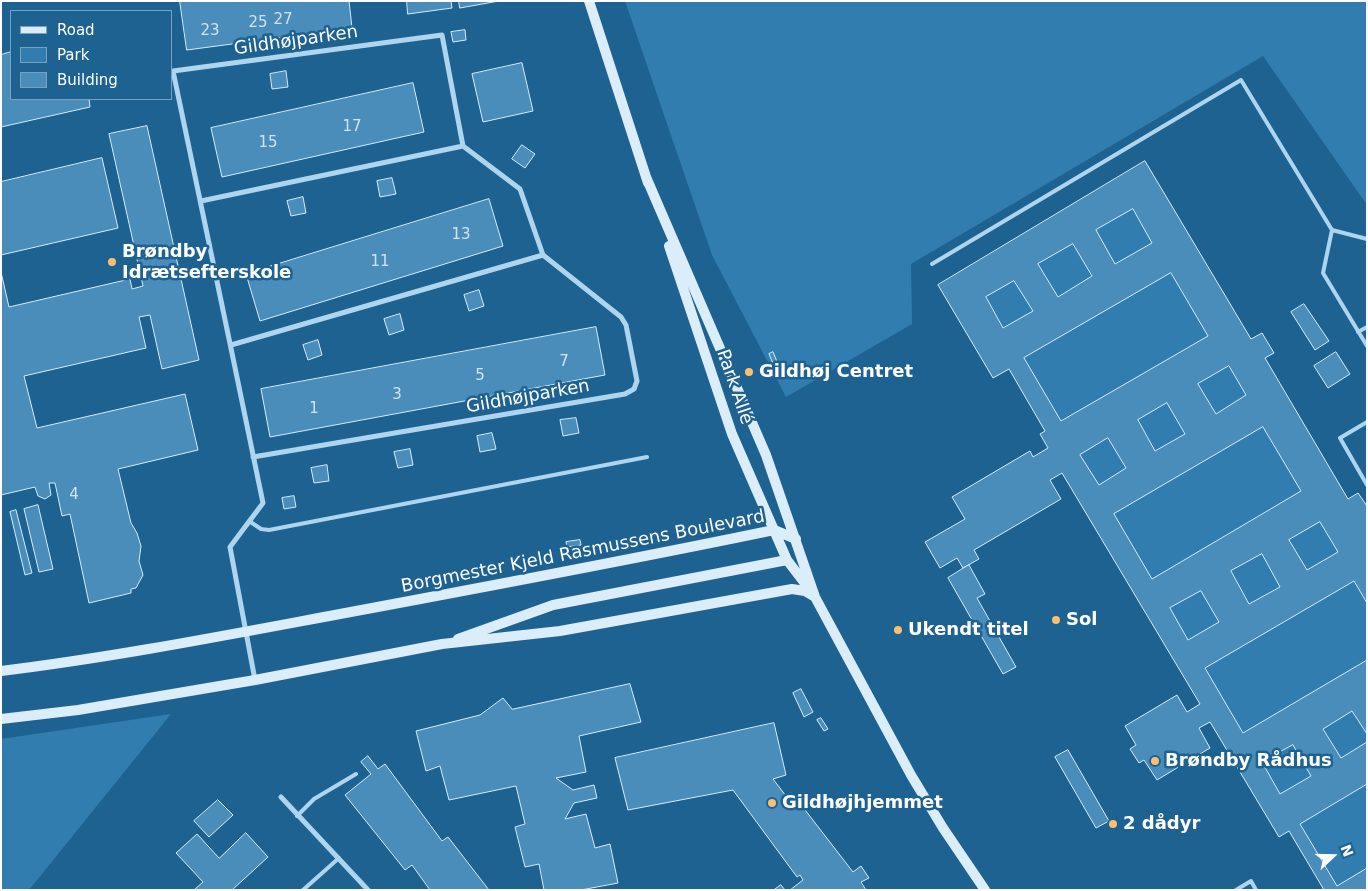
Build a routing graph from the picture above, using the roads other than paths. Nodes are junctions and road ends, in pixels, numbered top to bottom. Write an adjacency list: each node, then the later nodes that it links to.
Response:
1 (589, 1): 3 (street, Park Allé)
2 (463, 146): 4 (street); 4 (street, Gildhøjparken); 7 (street)
3 (646, 177): 18 (street, Park Allé); 19 (street, Park Allé)
4 (201, 201): 11 (street, Gildhøjparken)
5 (1332, 230): 6 (lane); 8 (lane); 10 (lane)
6 (1367, 239)
7 (543, 255): 11 (street); 15 (street, Gildhøjparken)
8 (932, 264)
9 (1367, 327): 10 (lane)
10 (1358, 332): 12 (lane)
11 (231, 344): 15 (street, Gildhøjparken)
12 (1367, 346)
13 (1367, 422): 16 (lane)
14 (647, 457): 17 (lane)
15 (253, 458): 17 (street, Gildhøjparken)
16 (1367, 485)
17 (249, 521): 22 (street, Gildhøjparken)
18 (774, 530): 19 (street, Borgmester Kjeld Rasmussens Boulevard); 20 (street, Park Allé); 22 (street, Borgmester Kjeld Rasmussens Boulevard)
19 (796, 539): 20 (street); 21 (street, Park Allé)
20 (787, 560): 21 (street, Park Allé); 23 (street)
21 (815, 597): 23 (street); 33 (street, Park Allé)
22 (246, 632): 24 (street, Borgmester Kjeld Rasmussens Boulevard); 25 (street, Gildhøjparken)
23 (442, 644): 25 (street)
24 (1, 671)
25 (255, 680): 26 (street)
26 (1, 719)
27 (356, 774): 29 (lane)
28 (281, 797): 29 (street)
29 (297, 816): 30 (street)
30 (339, 858): 31 (lane); 32 (street)
31 (303, 890)
32 (368, 890)
33 (984, 890)
34 (1236, 890): 35 (lane)
35 (1256, 890)

